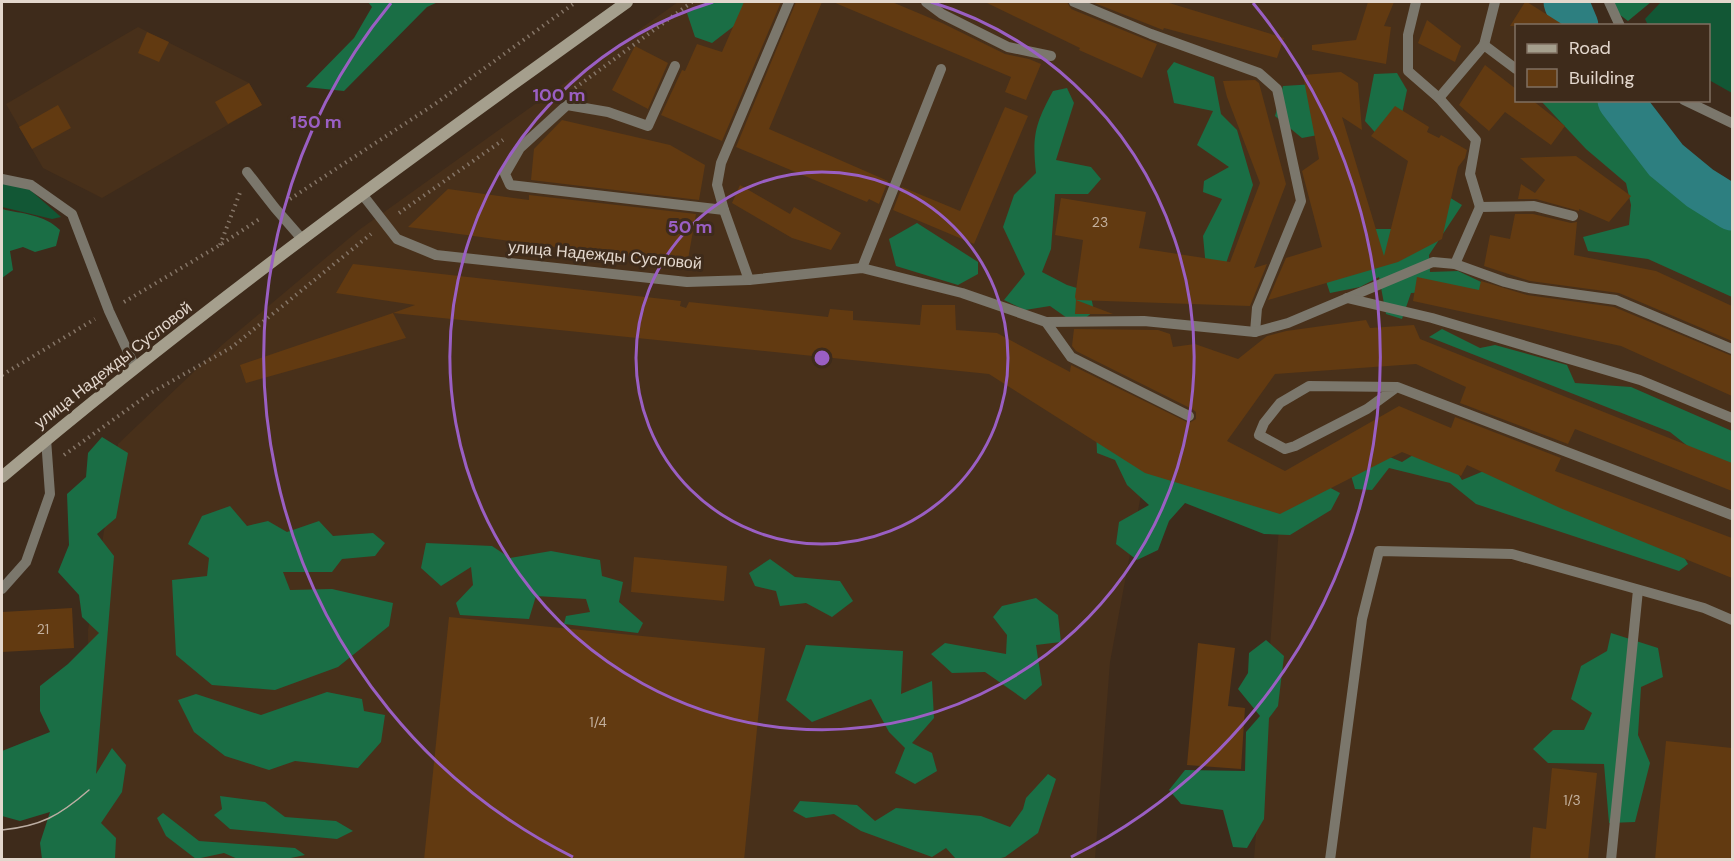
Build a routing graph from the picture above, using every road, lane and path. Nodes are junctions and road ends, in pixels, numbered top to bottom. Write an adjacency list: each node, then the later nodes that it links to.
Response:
1 (576, 2): 22 (path)
2 (627, 2): 20 (main road, улица Надежды Сусловой)
3 (789, 2): 23 (lane)
4 (926, 2): 11 (lane)
5 (1074, 2): 33 (lane)
6 (1416, 2): 15 (lane)
7 (1495, 2): 10 (lane)
8 (1610, 2): 9 (lane)
9 (1619, 24)
10 (1484, 45): 13 (lane); 15 (lane)
11 (1051, 56)
12 (675, 66): 23 (lane)
13 (1515, 68)
14 (941, 69): 28 (lane)
15 (1439, 98): 21 (lane)
16 (1688, 102): 17 (lane)
17 (1732, 123)
18 (247, 172): 22 (lane); 26 (path)
19 (2, 179): 31 (lane)
20 (362, 194): 25 (main road, улица Надежды Сусловой); 29 (lane, улица Надежды Сусловой)
21 (1480, 207): 24 (lane); 27 (lane)
22 (275, 208): 25 (lane); 26 (path)
23 (724, 210): 29 (lane)
24 (1573, 216)
25 (302, 238): 35 (main road, улица Надежды Сусловой)
26 (220, 245): 31 (path)
27 (1455, 264): 30 (lane, улица Надежды Сусловой); 34 (lane, улица Надежды Сусловой)
28 (862, 268): 29 (lane, улица Надежды Сусловой); 32 (lane, улица Надежды Сусловой)
29 (749, 280)
30 (1346, 298): 33 (lane, улица Надежды Сусловой); 39 (lane)
31 (109, 311): 35 (lane); 36 (path)
32 (1046, 322): 33 (lane, улица Надежды Сусловой); 38 (lane)
33 (1255, 332)
34 (1732, 349)
35 (135, 367): 40 (main road, улица Надежды Сусловой)
36 (2, 375)
37 (1397, 387): 37 (lane); 42 (lane)
38 (1189, 416)
39 (1732, 418)
40 (46, 439): 41 (main road, улица Надежды Сусловой); 43 (lane)
41 (2, 477)
42 (1732, 515)
43 (2, 589)
44 (1638, 590): 45 (lane); 46 (lane); 47 (lane)
45 (1732, 620)
46 (1330, 860)
47 (1611, 860)

